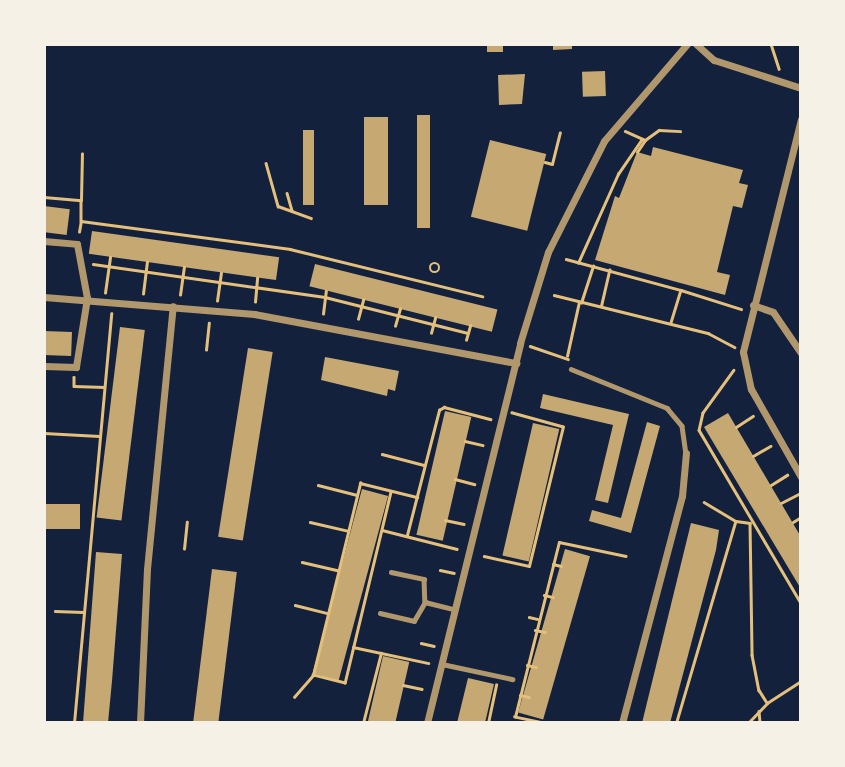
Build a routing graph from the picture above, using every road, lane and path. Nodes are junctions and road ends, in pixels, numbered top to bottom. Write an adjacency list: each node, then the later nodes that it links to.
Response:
1 (687, 44): 7 (street)
2 (696, 44): 4 (street)
3 (771, 44): 4 (path)
4 (775, 79): 5 (street)
5 (801, 88)
6 (801, 119): 56 (street)
7 (615, 126): 10 (path); 70 (street)
8 (680, 131): 10 (path)
9 (560, 133): 13 (path)
10 (643, 139): 11 (path); 27 (path)
11 (637, 152)
12 (82, 154): 17 (path)
13 (545, 162)
14 (266, 163): 18 (path)
15 (287, 193): 18 (path)
16 (44, 197): 17 (path)
17 (81, 200): 20 (path)
18 (292, 210): 19 (path)
19 (311, 218)
20 (81, 221): 22 (path); 38 (path)
21 (44, 241): 22 (street)
22 (78, 243): 26 (street)
23 (110, 257): 28 (path)
24 (566, 258): 27 (path)
25 (147, 262): 32 (path)
26 (80, 263): 28 (path); 46 (street)
27 (578, 263): 29 (path)
28 (109, 266): 32 (path); 47 (path)
29 (593, 266): 31 (path); 50 (path)
30 (184, 267): 35 (path)
31 (609, 270): 40 (path); 54 (path)
32 (145, 271): 35 (path); 51 (path)
33 (221, 273): 37 (path)
34 (434, 273): 38 (path)
35 (182, 276): 37 (path); 52 (path)
36 (257, 278): 39 (path)
37 (219, 281): 39 (path); 57 (path)
38 (432, 284): 43 (path)
39 (257, 286): 44 (path); 58 (path)
40 (681, 290): 56 (path); 63 (path)
41 (327, 291): 44 (path)
42 (554, 295): 50 (path)
43 (482, 296)
44 (325, 297): 53 (path); 59 (path)
45 (44, 298): 46 (street)
46 (87, 298): 47 (street); 77 (street)
47 (104, 299): 48 (street)
48 (113, 300): 51 (street); 80 (path)
49 (363, 300): 53 (path)
50 (580, 302): 54 (path); 74 (path)
51 (142, 303): 52 (street)
52 (176, 306): 57 (street); 161 (street)
53 (362, 306): 60 (path); 62 (path)
54 (601, 306): 63 (path)
55 (400, 309): 60 (path)
56 (752, 309): 73 (street); 95 (street)
57 (213, 310): 58 (street); 72 (path)
58 (254, 314): 75 (street)
59 (323, 314)
60 (399, 316): 64 (path); 65 (path)
61 (435, 318): 64 (path)
62 (358, 319)
63 (671, 323): 71 (path)
64 (434, 325): 67 (path); 68 (path)
65 (395, 326)
66 (470, 326): 68 (path)
67 (431, 333)
68 (468, 333): 69 (path)
69 (466, 340)
70 (520, 343): 74 (path); 75 (street)
71 (734, 347)
72 (206, 350)
73 (801, 353)
74 (567, 356): 78 (path)
75 (516, 363): 81 (street)
76 (44, 366): 77 (street)
77 (76, 367): 80 (path)
78 (570, 369): 90 (lane)
79 (734, 370): 114 (path)
80 (104, 387): 86 (path)
81 (506, 411): 122 (path); 134 (street)
82 (753, 416): 84 (path)
83 (490, 419): 93 (path)
84 (736, 427)
85 (44, 433): 86 (path)
86 (99, 436): 136 (path)
87 (465, 441): 88 (path)
88 (483, 445)
89 (770, 446): 92 (path)
90 (686, 453): 104 (street)
91 (382, 454): 93 (path)
92 (753, 456)
93 (424, 466): 105 (path)
94 (787, 475): 99 (path)
95 (801, 477)
96 (455, 479): 97 (path)
97 (474, 484)
98 (318, 485): 103 (path)
99 (771, 485)
100 (691, 490): 104 (street)
101 (391, 492): 103 (path); 105 (path); 117 (path)
102 (801, 493): 107 (path)
103 (358, 495): 118 (path)
104 (682, 496): 166 (street)
105 (417, 497): 119 (path)
106 (704, 502): 111 (path)
107 (781, 503)
108 (758, 517): 114 (path)
109 (801, 517): 115 (path)
110 (445, 520): 116 (path)
111 (736, 521): 114 (path); 167 (path)
112 (187, 522): 121 (path)
113 (310, 522): 118 (path)
114 (751, 522): 132 (path); 158 (path)
115 (793, 522)
116 (464, 524)
117 (382, 530): 119 (path); 143 (path)
118 (348, 531): 127 (path)
119 (407, 536): 120 (path)
120 (457, 549)
121 (184, 550)
122 (484, 556)
123 (626, 556): 125 (path)
124 (302, 562): 127 (path)
125 (553, 564): 126 (path); 129 (path)
126 (561, 566)
127 (337, 570): 137 (path)
128 (391, 572): 131 (lane)
129 (544, 595): 130 (path); 140 (path)
130 (553, 597)
131 (425, 602): 134 (lane); 138 (lane)
132 (801, 603)
133 (295, 605): 137 (path)
134 (455, 609): 146 (street)
135 (55, 611): 136 (path)
136 (83, 612): 160 (path)
137 (327, 612): 149 (path)
138 (380, 612)
139 (529, 617): 140 (path)
140 (538, 619): 141 (path)
141 (535, 630): 142 (path); 147 (path)
142 (545, 632)
143 (353, 647): 144 (path); 149 (path)
144 (381, 653): 145 (path); 162 (path)
145 (428, 663)
146 (442, 664): 150 (lane); 163 (street)
147 (527, 665): 148 (path); 155 (path)
148 (536, 667)
149 (313, 675): 156 (path)
150 (498, 678): 151 (lane); 164 (path)
151 (512, 679)
152 (801, 681): 158 (path)
153 (403, 685): 154 (path)
154 (422, 690)
155 (520, 695): 157 (path); 165 (path)
156 (294, 697)
157 (529, 697)
158 (767, 703): 159 (path)
159 (760, 711): 168 (path); 169 (path)
160 (74, 723)
161 (139, 723)
162 (363, 723)
163 (427, 723)
164 (488, 723)
165 (543, 723)
166 (622, 723)
167 (676, 723)
168 (748, 723)
169 (760, 723)

